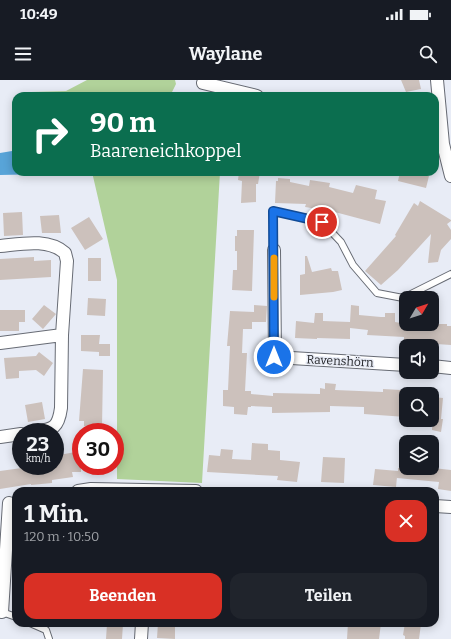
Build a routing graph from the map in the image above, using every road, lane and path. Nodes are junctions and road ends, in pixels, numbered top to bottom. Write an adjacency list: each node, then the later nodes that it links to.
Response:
1 (437, 80): 4 (street)
2 (203, 82): 3 (street)
3 (242, 92)
4 (437, 92)
5 (439, 131): 6 (street)
6 (451, 176)
7 (0, 246): 10 (street)
8 (274, 250): 9 (lane); 12 (street, Ravenshörn)
9 (451, 274)
10 (62, 334): 11 (street); 15 (street)
11 (0, 343)
12 (399, 365)
13 (439, 367): 14 (street)
14 (451, 368)
15 (58, 423)
16 (12, 435): 17 (street)
17 (0, 437)
18 (8, 502): 21 (street)
19 (439, 506): 20 (street)
20 (451, 507)
21 (1, 613): 22 (lane)
22 (12, 616)
23 (39, 627): 25 (lane)
24 (142, 627): 26 (street)
25 (49, 639)
26 (141, 639)

